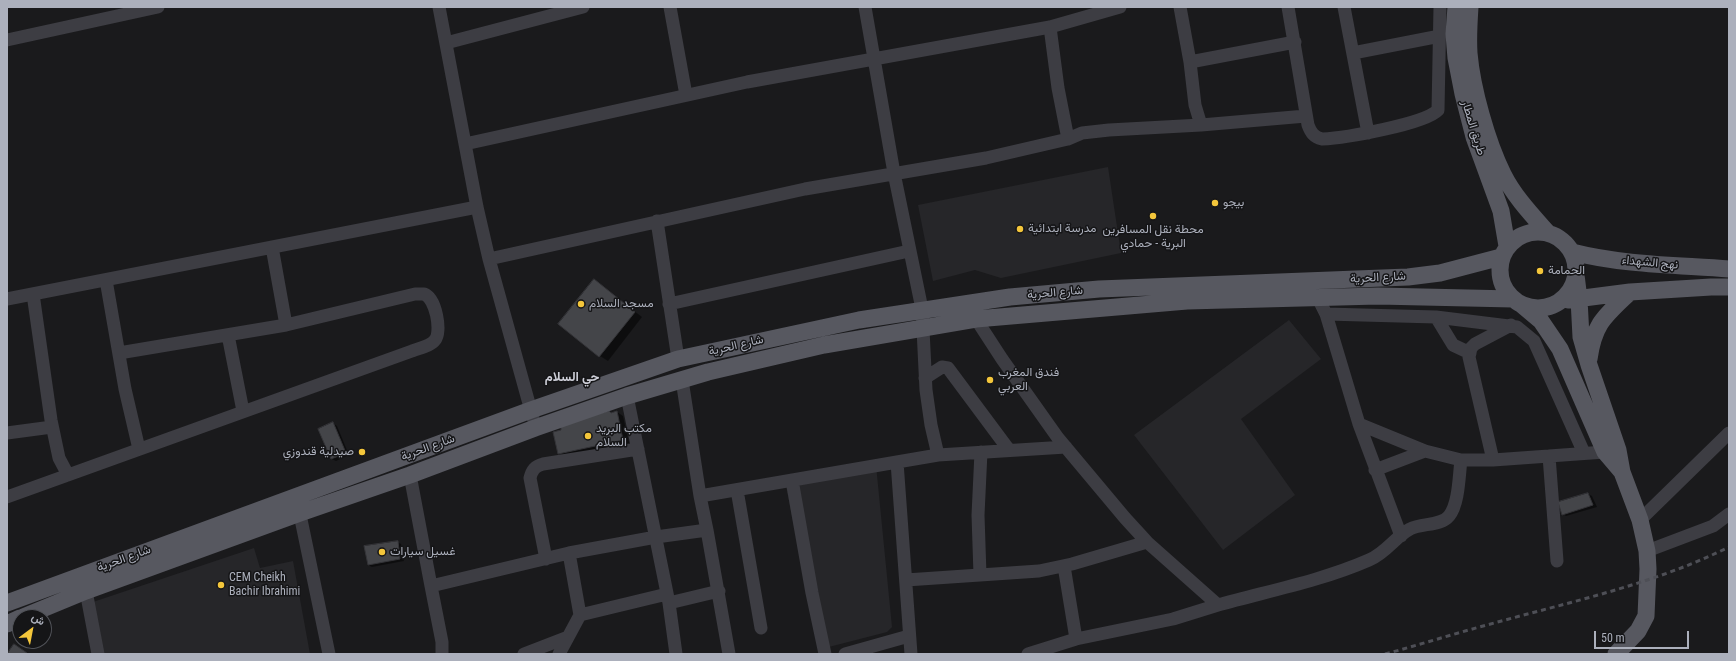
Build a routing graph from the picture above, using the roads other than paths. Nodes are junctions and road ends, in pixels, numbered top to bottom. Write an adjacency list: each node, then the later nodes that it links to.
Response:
1 (158, 7): 13 (street)
2 (438, 7): 18 (street)
3 (583, 7): 18 (street)
4 (670, 7): 22 (street)
5 (865, 7): 20 (street)
6 (1120, 7): 14 (street)
7 (1180, 7): 21 (street)
8 (1288, 7): 17 (street)
9 (1344, 7): 19 (street)
10 (1440, 7): 15 (street)
11 (1456, 7): 34 (main road, طريق المطار)
12 (1470, 7): 31 (main road, طريق المطار)
13 (132, 10): 16 (street)
14 (1050, 27): 20 (street); 26 (street)
15 (1440, 36): 19 (street); 25 (street)
16 (7, 40)
17 (1295, 42): 21 (street); 23 (street)
18 (446, 44): 27 (street)
19 (1352, 53): 25 (street)
20 (875, 59): 22 (street); 28 (street)
21 (1190, 62): 24 (street)
22 (686, 95): 27 (street)
23 (1306, 116): 24 (street); 25 (street)
24 (1200, 125): 26 (street)
25 (1368, 133)
26 (1068, 140): 28 (street)
27 (465, 144): 29 (street)
28 (894, 173): 30 (street); 33 (street)
29 (477, 207): 32 (street); 36 (street)
30 (657, 221): 36 (street); 48 (street)
31 (1548, 232): 34 (main road); 35 (main road)
32 (272, 247): 39 (street); 53 (street)
33 (909, 251): 48 (street); 49 (street)
34 (1504, 252): 47 (main road); 49 (main road, شارع الحرية)
35 (1572, 252): 37 (main road, نهج الشهداء); 38 (main road)
36 (489, 259): 64 (street)
37 (1729, 269)
38 (1576, 275): 45 (main road); 46 (main road)
39 (106, 280): 42 (street); 57 (street)
40 (1729, 287): 41 (main road, نهج الشهداء)
41 (1630, 292): 45 (main road, نهج الشهداء); 60 (main road)
42 (32, 294): 44 (street); 67 (street)
43 (1317, 296): 47 (main road, شارع الحرية); 50 (street); 52 (main road, شارع الحرية)
44 (7, 299)
45 (1579, 299): 46 (main road, نهج الشهداء); 60 (main road)
46 (1561, 300): 47 (main road)
47 (1518, 302): 77 (main road)
48 (669, 304): 59 (street)
49 (922, 309): 55 (street); 59 (main road, شارع الحرية)
50 (1326, 314): 51 (street); 66 (street)
51 (1436, 317): 54 (street); 58 (street)
52 (976, 319): 55 (main road, شارع الحرية); 71 (street)
53 (286, 325): 56 (street); 65 (street)
54 (1511, 325): 58 (street); 78 (street)
55 (923, 329): 61 (street); 62 (main road, شارع الحرية)
56 (228, 335): 57 (street); 65 (street)
57 (119, 353): 72 (street)
58 (1470, 353): 82 (street)
59 (678, 359): 64 (main road, شارع الحرية)
60 (1589, 365): 85 (main road)
61 (925, 378): 74 (street); 79 (street)
62 (682, 380): 63 (main road, شارع الحرية); 91 (street)
63 (627, 396): 68 (main road, شارع الحرية); 73 (street)
64 (532, 410): 68 (street); 90 (main road, شارع الحرية)
65 (243, 411): 72 (street)
66 (1359, 424): 75 (street); 84 (street)
67 (52, 427): 69 (street); 86 (street)
68 (535, 428): 87 (main road, شارع الحرية)
69 (7, 433)
70 (1729, 433): 95 (street)
71 (1066, 447): 74 (street); 99 (street)
72 (139, 449): 86 (street)
73 (638, 450): 98 (street); 102 (street)
74 (1009, 450): 76 (street)
75 (1425, 451): 81 (street); 84 (street)
76 (981, 452): 79 (street); 105 (street)
77 (1605, 452): 78 (street); 85 (main road)
78 (1584, 453): 80 (street)
79 (938, 455): 83 (street)
80 (1549, 456): 82 (street); 103 (street)
81 (1461, 460): 82 (street); 97 (street)
82 (1493, 460)
83 (897, 462): 88 (street); 106 (street)
84 (1375, 470): 97 (street)
85 (1622, 472): 95 (main road)
86 (68, 475): 92 (street)
87 (410, 476): 93 (main road, شارع الحرية); 107 (street)
88 (792, 480): 89 (street); 126 (street)
89 (738, 490): 91 (street); 115 (street)
90 (297, 496): 93 (street); 111 (main road, شارع الحرية)
91 (700, 496): 96 (street)
92 (7, 497)
93 (300, 513): 108 (main road, شارع الحرية); 120 (street)
94 (1729, 514): 100 (street)
95 (1640, 520): 100 (main road)
96 (707, 530): 98 (street); 109 (street)
97 (1401, 536): 112 (street)
98 (656, 537): 101 (street); 110 (street)
99 (1147, 542): 104 (street); 112 (street)
100 (1647, 551): 130 (main road)
101 (569, 553): 102 (street); 114 (street)
102 (546, 559): 107 (street)
103 (1557, 561)
104 (1064, 566): 105 (street); 118 (street)
105 (980, 575): 106 (street)
106 (906, 580): 116 (street)
107 (431, 586): 121 (street)
108 (86, 591): 113 (main road, شارع الحرية); 119 (street)
109 (719, 591): 110 (street); 125 (street)
110 (668, 598): 114 (street); 124 (street)
111 (7, 603)
112 (1218, 605): 118 (street)
113 (42, 609)
114 (580, 615): 117 (street)
115 (761, 628)
116 (908, 636): 127 (street); 128 (street)
117 (568, 637): 122 (street); 123 (street)
118 (1076, 639): 129 (street)
119 (98, 654)
120 (328, 654)
121 (442, 654)
122 (524, 654)
123 (560, 654)
124 (676, 654)
125 (729, 654)
126 (825, 654)
127 (845, 654)
128 (911, 654)
129 (1028, 654)
130 (1616, 654)

